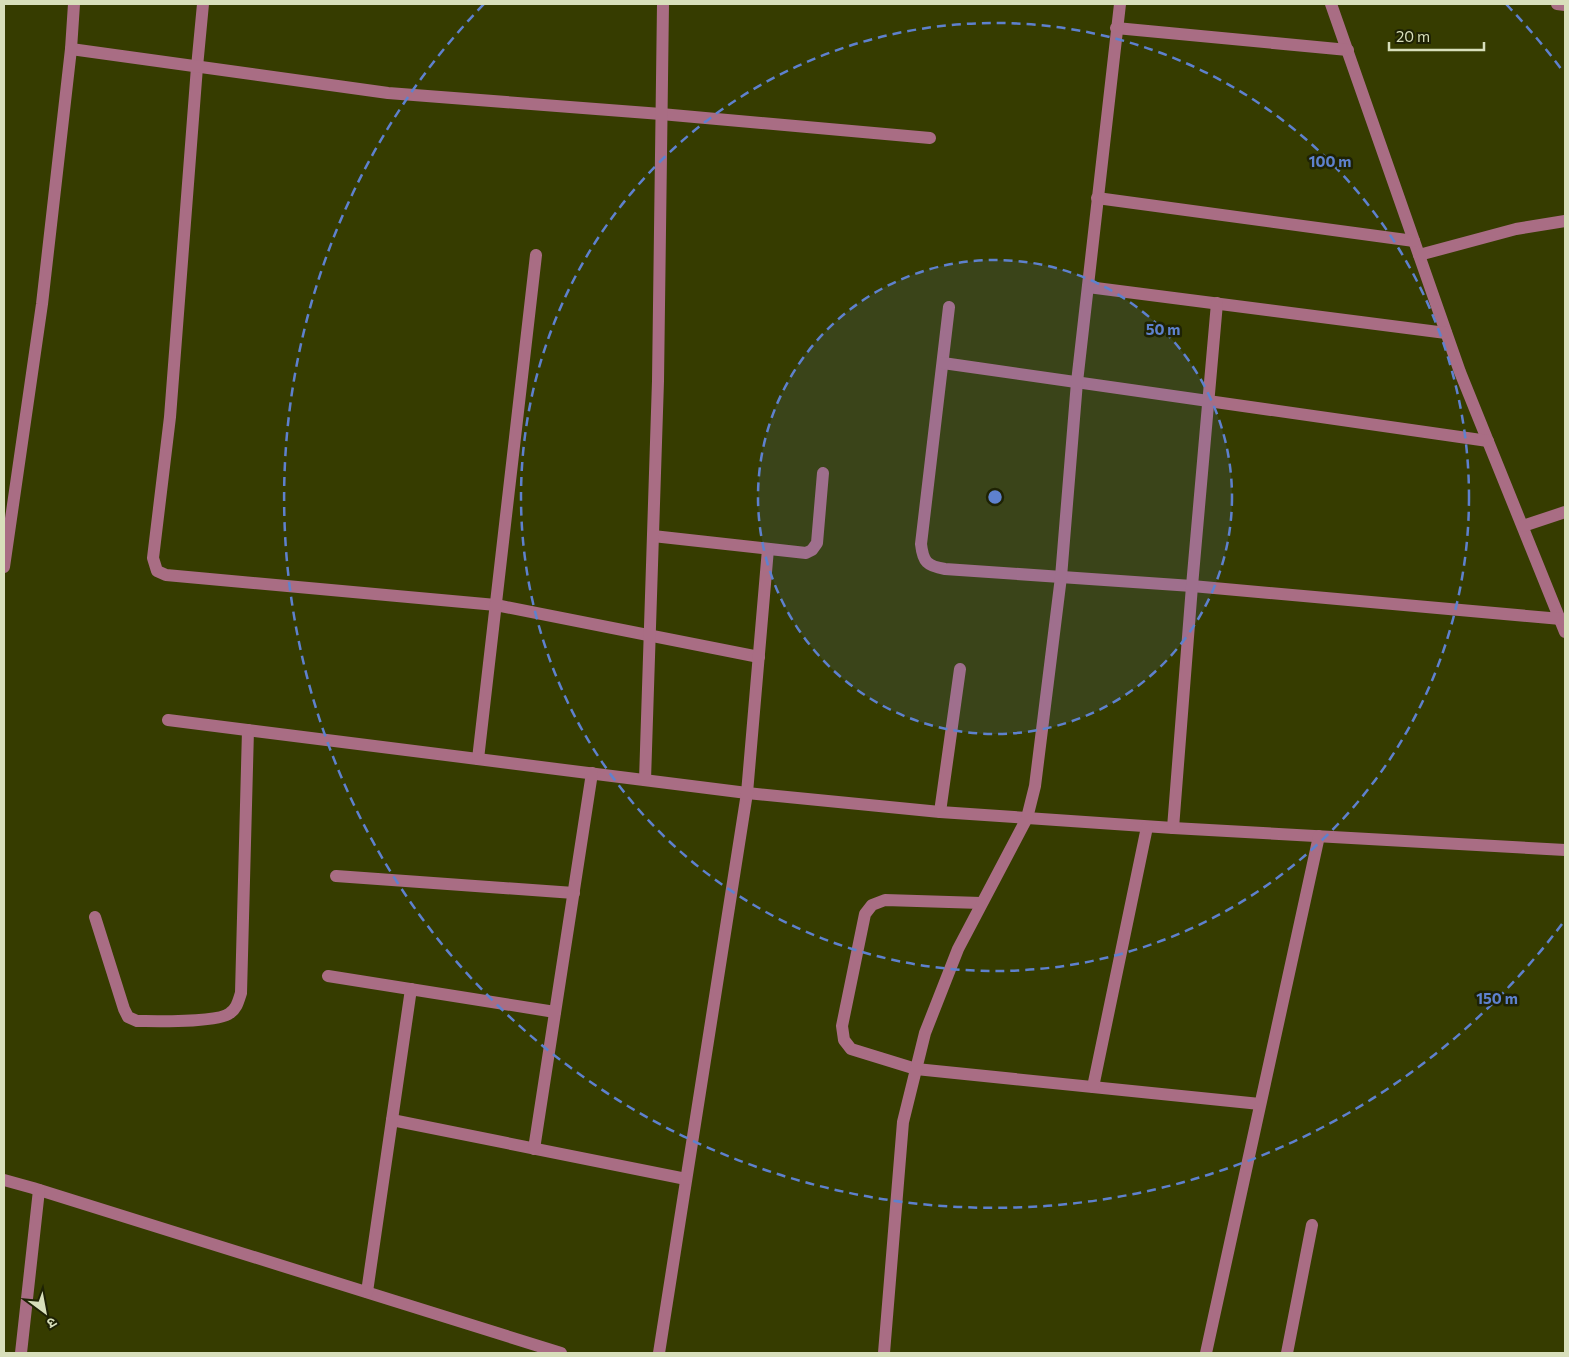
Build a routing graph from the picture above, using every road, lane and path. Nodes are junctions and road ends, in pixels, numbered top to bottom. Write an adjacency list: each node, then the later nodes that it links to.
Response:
1 (74, 4): 9 (street)
2 (203, 4): 11 (street)
3 (663, 4): 12 (street)
4 (1120, 4): 8 (street)
5 (1332, 4): 10 (street)
6 (1557, 4): 7 (street)
7 (1565, 5)
8 (1116, 28): 10 (street); 14 (street)
9 (71, 49): 11 (street); 32 (street)
10 (1348, 50): 16 (street)
11 (197, 67): 12 (street); 35 (street)
12 (661, 114): 13 (street); 30 (street)
13 (930, 138)
14 (1097, 198): 16 (street); 19 (street)
15 (1565, 221): 18 (street)
16 (1414, 241): 18 (street)
17 (536, 255): 35 (street)
18 (1419, 255): 22 (street)
19 (1088, 287): 20 (street); 24 (street)
20 (1216, 304): 22 (street); 25 (street)
21 (949, 307): 23 (street)
22 (1446, 333): 26 (street)
23 (943, 362): 24 (street); 33 (street)
24 (1077, 382): 25 (street); 33 (street)
25 (1208, 400): 26 (street); 34 (street)
26 (1488, 441): 29 (street)
27 (823, 473): 31 (street)
28 (1565, 512): 29 (street)
29 (1523, 526): 36 (street)
30 (653, 536): 31 (street); 38 (street)
31 (768, 549): 39 (street)
32 (4, 567)
33 (1061, 577): 34 (street); 48 (street)
34 (1192, 586): 36 (street); 50 (street)
35 (496, 605): 38 (street); 43 (street)
36 (1561, 620): 37 (street)
37 (1565, 632)
38 (650, 635): 39 (street); 45 (street)
39 (759, 657): 46 (street)
40 (960, 669): 47 (street)
41 (168, 720): 42 (street)
42 (248, 730): 43 (street); 56 (street)
43 (478, 759): 44 (street)
44 (592, 773): 45 (street); 54 (street)
45 (645, 780): 46 (street)
46 (747, 793): 47 (street); 66 (street)
47 (940, 812): 48 (street)
48 (1027, 818): 49 (street); 55 (street)
49 (1147, 827): 50 (street); 61 (street)
50 (1173, 828): 51 (street)
51 (1319, 836): 52 (street); 62 (street)
52 (1565, 850)
53 (336, 876): 54 (street)
54 (574, 893): 59 (street)
55 (982, 903): 60 (street); 60 (street)
56 (95, 917)
57 (328, 976): 58 (street)
58 (411, 989): 59 (street); 63 (street)
59 (555, 1012): 64 (street)
60 (916, 1069): 61 (street); 73 (street)
61 (1093, 1087): 62 (street)
62 (1260, 1104): 74 (street)
63 (392, 1120): 64 (street); 69 (street)
64 (534, 1149): 66 (street)
65 (4, 1180): 67 (street)
66 (686, 1180): 72 (street)
67 (39, 1190): 69 (street); 70 (street)
68 (1312, 1225): 75 (street)
69 (367, 1292): 71 (street)
70 (21, 1353)
71 (561, 1353)
72 (659, 1353)
73 (884, 1353)
74 (1206, 1353)
75 (1287, 1353)

